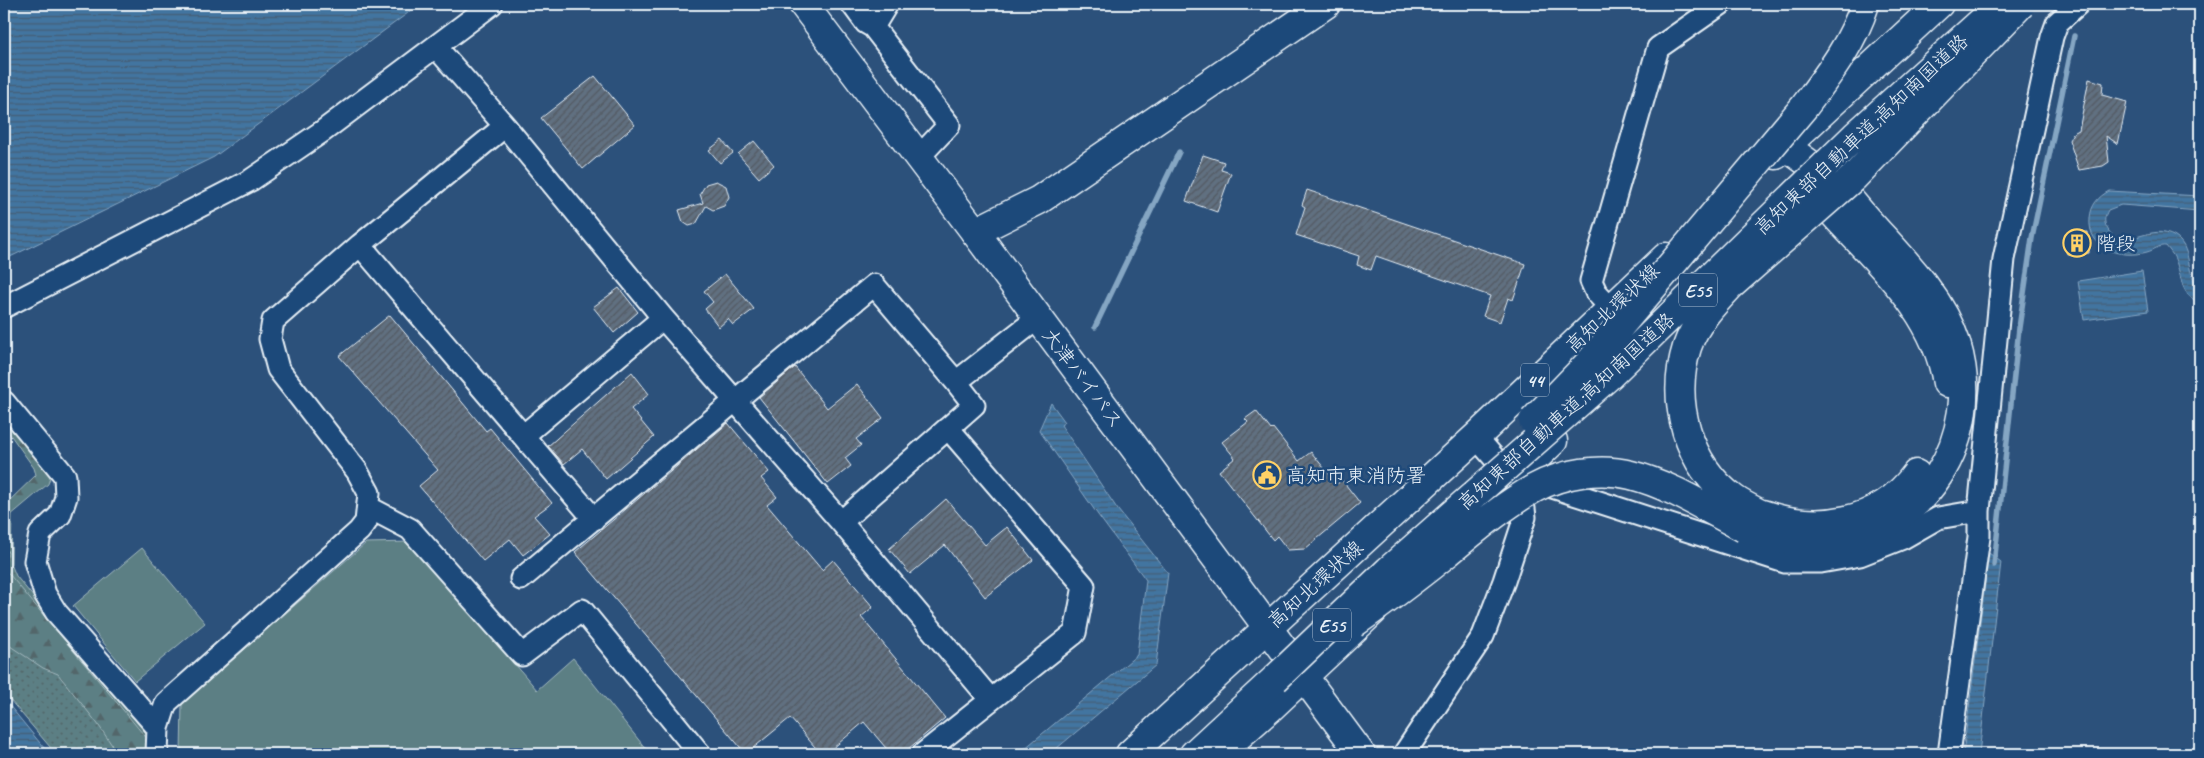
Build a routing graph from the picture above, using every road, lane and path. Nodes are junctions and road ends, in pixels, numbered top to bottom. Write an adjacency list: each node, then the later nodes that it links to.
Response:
1 (492, 4): 14 (street)
2 (803, 4): 17 (main road, 大津バイパス)
3 (852, 4): 13 (street)
4 (888, 4): 13 (street)
5 (1295, 4): 19 (main road)
6 (1326, 4): 19 (main road)
7 (1721, 4): 22 (street)
8 (1865, 4): 38 (main road, bridge)
9 (1939, 4): 16 (main road, 高知北環状線 / 44)
10 (2001, 4): 38 (main road, 高知東部自動車道;高知南国道路 / E55, bridge)
11 (2022, 4): 18 (main road); 36 (main road, bridge)
12 (2078, 4): 34 (street)
13 (873, 28): 17 (street)
14 (436, 47): 15 (street); 21 (street)
15 (505, 126): 20 (street); 23 (street)
16 (1785, 146): 18 (main road); 22 (main road, 高知北環状線 / 44)
17 (918, 158): 19 (main road, 大津バイパス)
18 (1824, 187): 25 (main road); 36 (main road)
19 (975, 232): 24 (main road, 大津バイパス)
20 (360, 245): 30 (street); 33 (street)
21 (4, 307)
22 (1611, 308): 25 (street); 31 (main road, 高知北環状線 / 44)
23 (663, 318): 28 (street); 30 (street)
24 (1038, 318): 26 (street); 40 (main road, 大津バイパス)
25 (1650, 349): 32 (main road)
26 (956, 382): 28 (street); 29 (street)
27 (4, 402): 44 (street)
28 (735, 402): 35 (street); 37 (street)
29 (948, 428): 37 (street); 43 (street)
30 (523, 436): 35 (street)
31 (1476, 436): 32 (street); 40 (main road, 高知北環状線 / 44)
32 (1520, 473): 34 (street); 41 (main road); 52 (street)
33 (368, 507): 44 (street); 46 (street)
34 (1979, 510): 53 (street)
35 (594, 519): 39 (street)
36 (1750, 520): 42 (main road, bridge)
37 (841, 522): 43 (street)
38 (1389, 570): 42 (main road, 高知東部自動車道;高知南国道路 / E55, bridge)
39 (521, 578)
40 (1267, 627): 41 (main road, 大津バイパス); 48 (main road, 高知北環状線 / 44)
41 (1304, 677): 50 (main road); 51 (main road, 大津バイパス)
42 (1276, 680): 49 (main road, 高知東部自動車道;高知南国道路 / E55)
43 (991, 700): 47 (street)
44 (158, 728): 45 (street)
45 (156, 754)
46 (700, 754)
47 (923, 754)
48 (1130, 754)
49 (1194, 754)
50 (1218, 754)
51 (1360, 754)
52 (1404, 754)
53 (1949, 754)

